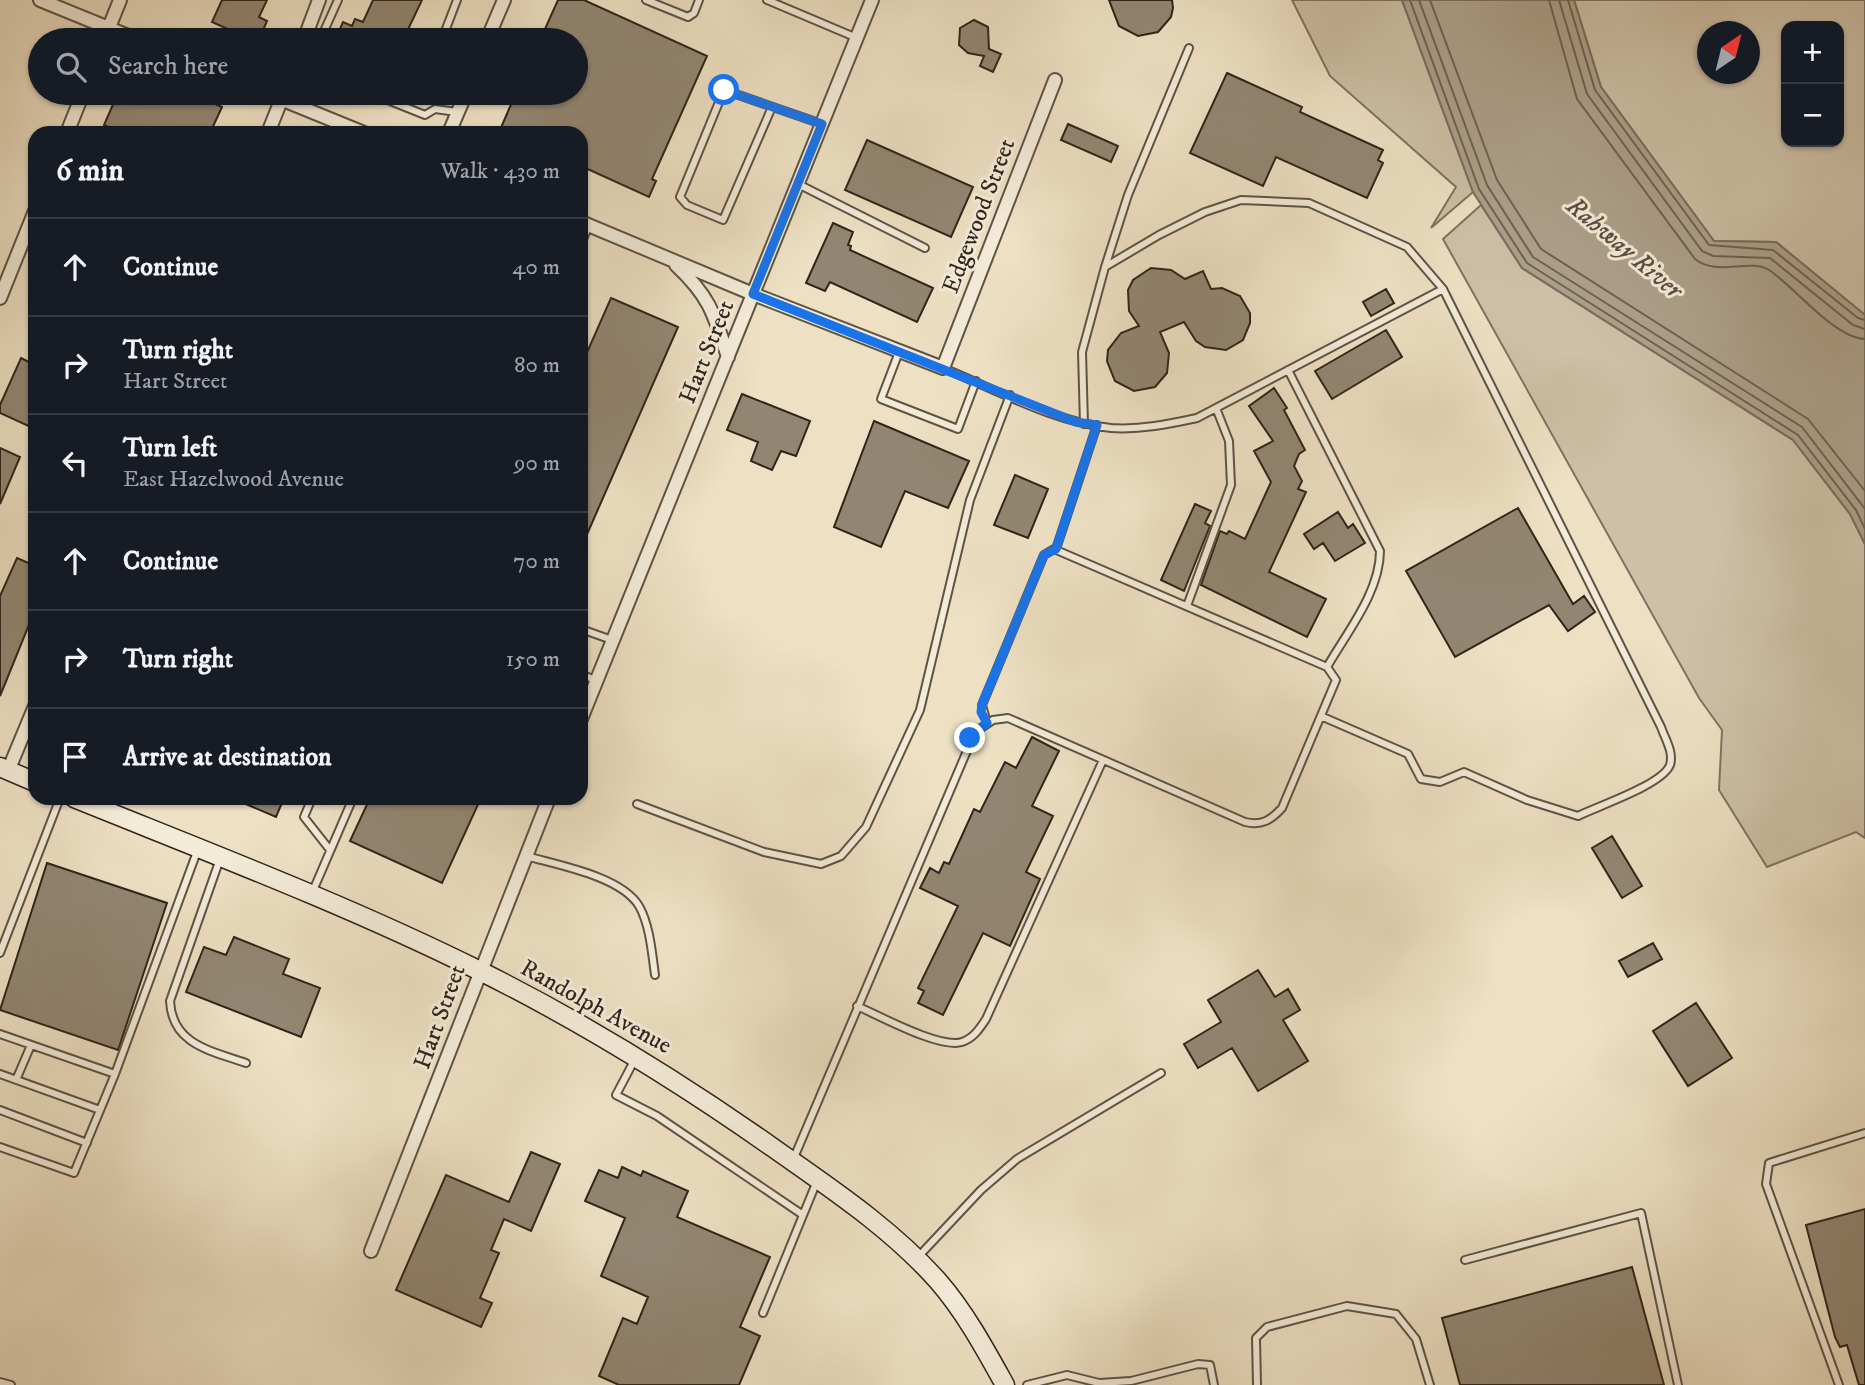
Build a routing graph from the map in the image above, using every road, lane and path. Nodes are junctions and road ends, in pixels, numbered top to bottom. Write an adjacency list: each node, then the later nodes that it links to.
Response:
1 (40, 0): 11 (street)
2 (120, 0): 12 (street)
3 (319, 0): 13 (street)
4 (338, 0): 14 (lane)
5 (457, 0): 15 (lane)
6 (504, 0): 16 (street)
7 (646, 0): 8 (lane)
8 (699, 0)
9 (767, 0): 17 (lane)
10 (872, 0): 17 (street, Hart Street)
11 (94, 28)
12 (108, 28)
13 (308, 28)
14 (325, 28)
15 (446, 28)
16 (492, 28)
17 (857, 38): 27 (street, Hart Street)
18 (1189, 48): 37 (lane)
19 (1055, 80): 43 (street, Edgewood Street)
20 (78, 105): 28 (street)
21 (279, 105): 29 (street)
22 (303, 105): 30 (street)
23 (400, 105): 26 (lane)
24 (461, 105): 26 (street)
25 (772, 107): 25 (lane); 27 (lane)
26 (458, 112): 31 (street)
27 (822, 124): 32 (street, Hart Street)
28 (69, 126)
29 (271, 126)
30 (349, 126)
31 (452, 126)
32 (798, 184): 35 (lane); 39 (street, Hart Street)
33 (588, 225): 36 (street)
34 (28, 238): 40 (street)
35 (925, 248)
36 (670, 259): 39 (street); 42 (street)
37 (1105, 267): 38 (lane); 48 (lane)
38 (1443, 289): 44 (lane); 58 (lane)
39 (753, 294): 41 (street); 42 (street, Hart Street)
40 (0, 298)
41 (899, 350): 43 (street); 45 (lane)
42 (727, 357): 53 (street, Hart Street)
43 (943, 368): 45 (lane)
44 (1288, 370): 47 (lane); 54 (lane)
45 (976, 381): 46 (lane)
46 (1010, 395): 48 (lane); 64 (lane)
47 (1216, 408): 49 (lane); 51 (lane)
48 (1084, 424): 49 (lane)
49 (1097, 425): 50 (lane)
50 (1056, 549): 51 (lane); 60 (lane)
51 (1187, 606): 54 (lane)
52 (588, 631): 53 (lane)
53 (613, 640): 56 (street, Hart Street)
54 (1327, 667): 58 (lane)
55 (588, 677): 56 (lane)
56 (597, 681): 57 (street, Hart Street)
57 (588, 702)
58 (1323, 717): 61 (lane)
59 (28, 720): 62 (street)
60 (987, 723): 61 (lane); 78 (lane)
61 (1103, 760): 78 (lane)
62 (4, 769): 63 (main road)
63 (28, 779)
64 (637, 804)
65 (57, 805): 75 (lane)
66 (92, 805): 70 (main road, Randolph Avenue)
67 (309, 805): 71 (lane)
68 (350, 805): 71 (lane)
69 (546, 805): 72 (street, Hart Street)
70 (198, 849): 73 (main road, Randolph Avenue); 85 (lane)
71 (330, 850): 74 (lane)
72 (526, 856): 76 (street, Hart Street); 77 (lane)
73 (220, 858): 74 (main road, Randolph Avenue); 82 (lane)
74 (312, 895): 76 (main road, Randolph Avenue)
75 (0, 953)
76 (479, 970): 81 (main road, Randolph Avenue); 95 (street, Hart Street)
77 (655, 975)
78 (858, 1006): 92 (lane)
79 (0, 1034): 80 (lane)
80 (31, 1045): 85 (lane); 86 (lane)
81 (636, 1057): 92 (main road, Randolph Avenue); 94 (lane)
82 (246, 1063)
83 (1161, 1073): 96 (lane)
84 (0, 1074): 86 (lane)
85 (115, 1074): 88 (lane)
86 (16, 1080): 88 (lane)
87 (0, 1110): 90 (lane)
88 (100, 1110): 90 (lane)
89 (1865, 1133): 107 (lane)
90 (86, 1143): 91 (lane)
91 (0, 1147)
92 (793, 1162): 93 (main road, Randolph Avenue)
93 (817, 1180): 94 (lane); 96 (main road, Randolph Avenue)
94 (803, 1215): 98 (lane)
95 (372, 1251)
96 (917, 1258): 101 (main road, Randolph Avenue)
97 (1465, 1260): 106 (lane)
98 (762, 1313)
99 (0, 1382): 100 (lane)
100 (11, 1385)
101 (1005, 1385)
102 (1027, 1385): 103 (lane)
103 (1214, 1385)
104 (1257, 1385): 105 (lane)
105 (1430, 1385)
106 (1678, 1385)
107 (1839, 1385)

